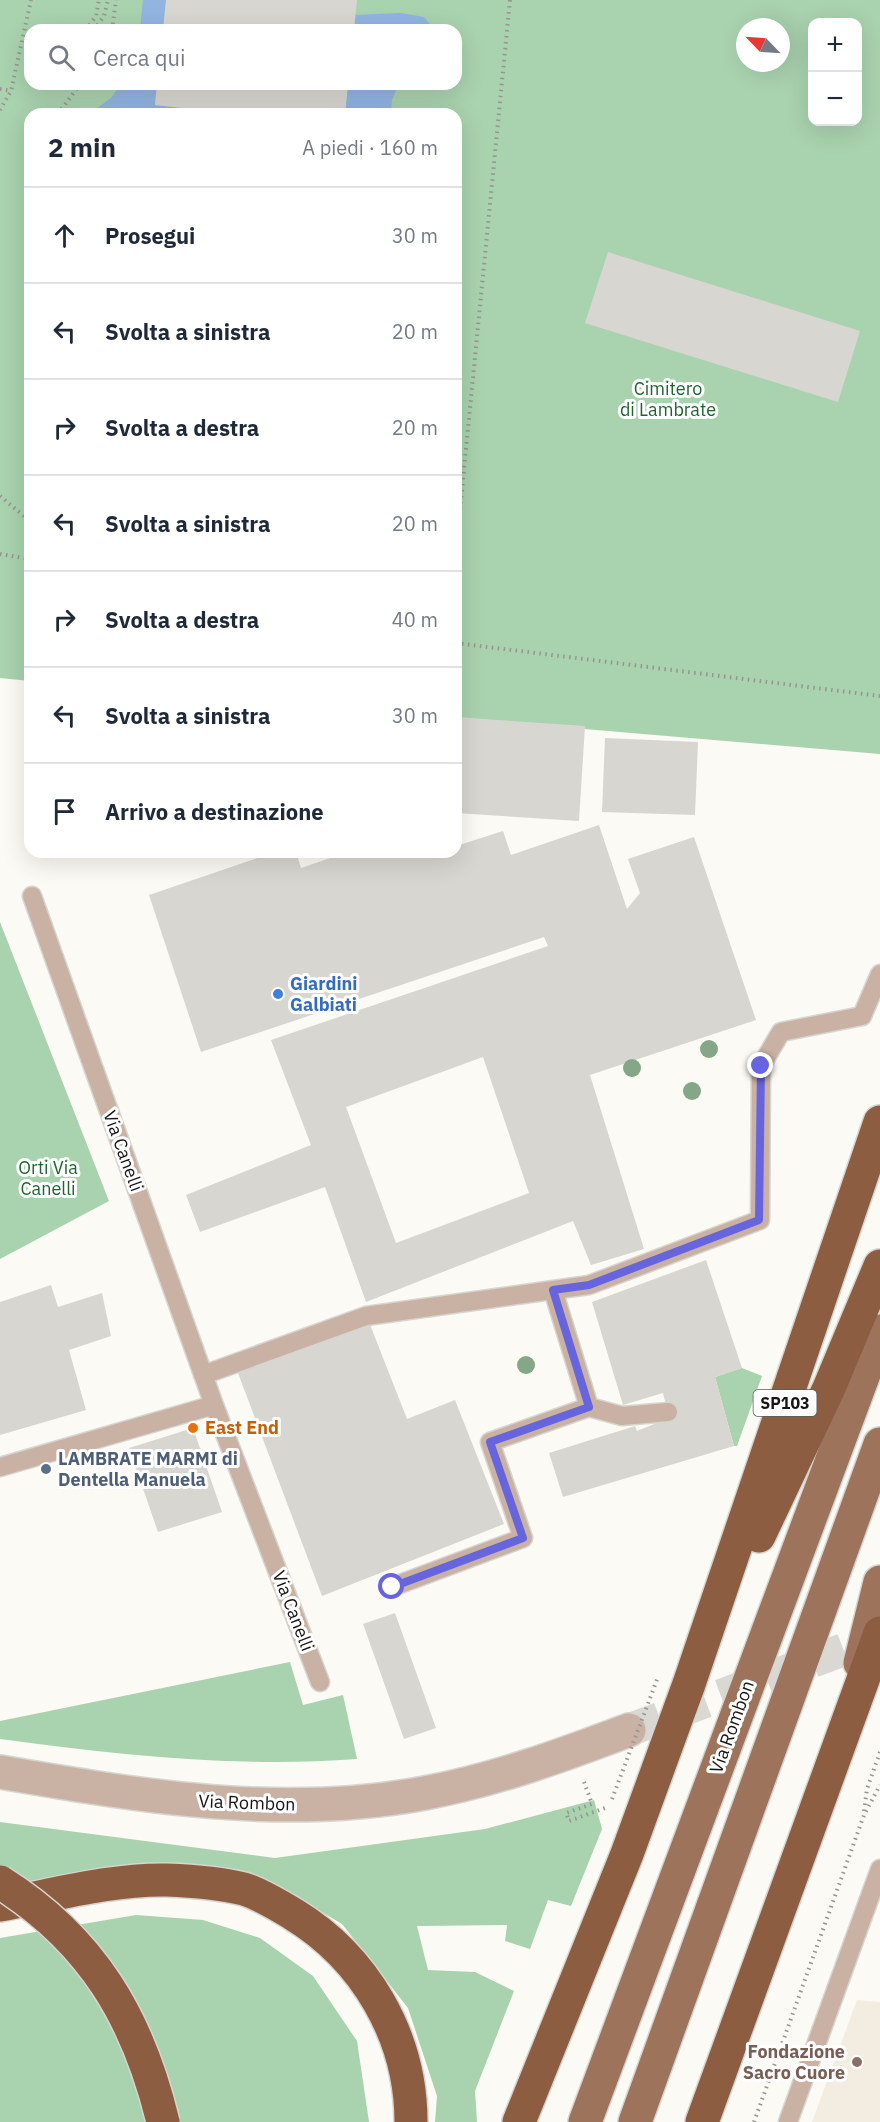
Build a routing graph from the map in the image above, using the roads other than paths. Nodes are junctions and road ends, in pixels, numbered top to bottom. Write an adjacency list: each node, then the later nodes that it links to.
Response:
1 (32, 896): 7 (lane, Via Canelli)
2 (880, 974): 5 (lane)
3 (880, 1122): 17 (highway, SP103)
4 (880, 1266): 17 (highway)
5 (553, 1290): 7 (lane); 9 (lane)
6 (880, 1331): 29 (main road, Via Rombon)
7 (203, 1375): 8 (lane, Via Canelli)
8 (214, 1405): 12 (lane); 16 (lane, Via Canelli)
9 (589, 1407): 10 (lane); 14 (lane)
10 (668, 1412)
11 (880, 1444): 30 (main road)
12 (0, 1467)
13 (880, 1582): 19 (main road)
14 (392, 1587)
15 (880, 1634): 19 (highway)
16 (320, 1682)
17 (689, 1684): 21 (highway)
18 (629, 1730): 20 (street, Via Rombon)
19 (844, 1732): 31 (highway)
20 (0, 1772)
21 (627, 1854): 27 (highway); 28 (highway)
22 (878, 1879): 32 (lane)
23 (0, 1882): 25 (highway, bridge)
24 (0, 1905): 26 (highway)
25 (163, 2122)
26 (411, 2122)
27 (519, 2122)
28 (541, 2122)
29 (585, 2122)
30 (635, 2122)
31 (702, 2122)
32 (788, 2122)

